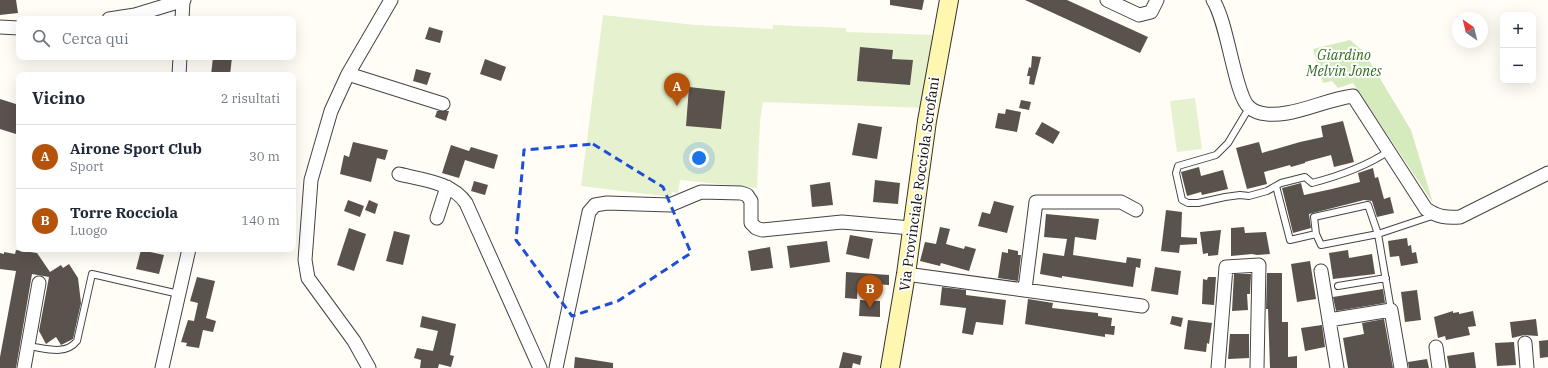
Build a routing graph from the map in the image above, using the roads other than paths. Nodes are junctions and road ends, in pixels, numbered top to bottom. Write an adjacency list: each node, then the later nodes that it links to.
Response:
1 (184, 0): 7 (street); 8 (street)
2 (391, 0): 13 (street)
3 (1106, 0): 4 (street)
4 (1157, 0)
5 (1213, 0): 15 (street)
6 (946, 3): 24 (street, Via Provinciale Rocciola Scrofani)
7 (128, 16)
8 (182, 16)
9 (0, 27): 10 (street)
10 (16, 28)
11 (180, 60): 12 (street)
12 (179, 72)
13 (348, 74): 14 (street); 43 (street)
14 (443, 104)
15 (1249, 108): 16 (street); 19 (lane)
16 (1389, 151): 19 (lane); 22 (street)
17 (1548, 173): 22 (street)
18 (399, 174): 20 (street)
19 (1276, 186): 25 (lane)
20 (447, 187): 23 (street); 44 (street)
21 (1136, 210): 33 (street)
22 (1435, 215): 26 (lane)
23 (437, 218)
24 (911, 228): 29 (street, Via Provinciale Rocciola Scrofani); 45 (street)
25 (1316, 234): 26 (lane); 26 (lane)
26 (1378, 234): 30 (lane)
27 (188, 252): 34 (street)
28 (1321, 271): 37 (street)
29 (906, 274): 33 (street); 46 (street, Via Provinciale Rocciola Scrofani)
30 (1386, 278): 32 (lane); 36 (lane)
31 (39, 283): 39 (street)
32 (1338, 286)
33 (1025, 289): 35 (street)
34 (179, 294): 39 (lane); 42 (street)
35 (1142, 306)
36 (1392, 310): 37 (street); 50 (street)
37 (1329, 320): 49 (street)
38 (1525, 343): 52 (street)
39 (28, 346): 41 (street)
40 (1436, 347): 51 (street)
41 (24, 368)
42 (162, 368)
43 (369, 368)
44 (540, 368)
45 (556, 368)
46 (890, 368)
47 (1218, 368): 48 (street)
48 (1257, 368)
49 (1337, 368)
50 (1401, 368)
51 (1439, 368)
52 (1527, 368)

